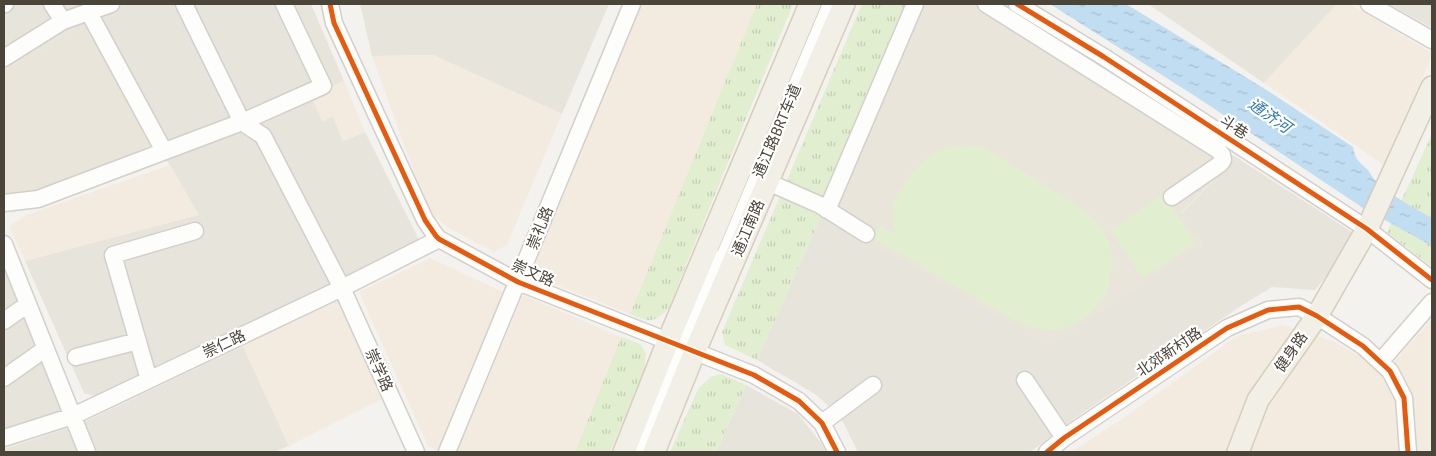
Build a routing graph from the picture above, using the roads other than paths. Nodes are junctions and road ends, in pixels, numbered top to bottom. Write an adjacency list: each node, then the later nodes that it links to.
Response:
1 (52, 4): 16 (street)
2 (111, 4): 15 (street)
3 (184, 4): 21 (street)
4 (284, 4): 21 (street)
5 (330, 4): 31 (street, 崇文路)
6 (632, 4): 34 (street, 崇礼路)
7 (810, 4): 41 (main road, 通江南路)
8 (824, 4): 41 (street, 通江路BRT车道)
9 (831, 4): 41 (street, 通江路BRT车道)
10 (844, 4): 24 (main road, 通江南路)
11 (915, 4): 27 (street)
12 (986, 4): 25 (street)
13 (1017, 4): 29 (street, 斗巷)
14 (1372, 4): 17 (street)
15 (88, 11): 16 (street); 22 (street)
16 (63, 21): 18 (street)
17 (1432, 40)
18 (4, 58)
19 (1432, 86): 23 (main road)
20 (1432, 116): 23 (main road)
21 (242, 122): 22 (street); 35 (street, 崇学路)
22 (164, 151): 26 (street)
23 (1402, 167): 29 (main road, 健身路)
24 (768, 182): 27 (street); 41 (main road, 通江南路)
25 (1172, 197)
26 (4, 203)
27 (827, 210): 30 (street)
28 (195, 231): 40 (street)
29 (1370, 232): 33 (street, 斗巷); 38 (main road, 健身路)
30 (866, 234)
31 (439, 239): 34 (street, 崇文路); 35 (street, 崇仁路)
32 (5, 253): 37 (street)
33 (1432, 280)
34 (518, 282): 41 (street, 崇文路); 55 (street, 崇礼路)
35 (342, 288): 46 (street, 崇仁路); 54 (street, 崇学路)
36 (1432, 302): 44 (street)
37 (28, 304): 39 (street); 42 (street)
38 (1321, 318): 44 (street, 北郊新村路); 52 (street, 北郊新村路); 61 (main road, 健身路); 62 (main road, 健身路)
39 (4, 321)
40 (138, 341): 43 (street); 46 (street)
41 (682, 346): 50 (street, 崇文路); 56 (main road, 通江南路); 57 (street, 通江路BRT车道); 58 (street, 通江路BRT车道); 59 (main road, 通江南路)
42 (45, 349): 45 (street); 49 (street)
43 (76, 357)
44 (1380, 362): 63 (street, 北郊新村路)
45 (4, 378)
46 (149, 380): 49 (street, 崇仁路)
47 (1025, 380): 52 (street)
48 (872, 385): 50 (street)
49 (73, 416): 51 (street, 崇仁路); 53 (street)
50 (822, 423): 60 (street, 崇文路)
51 (4, 438)
52 (1056, 447)
53 (87, 452)
54 (416, 452)
55 (447, 452)
56 (624, 452)
57 (637, 452)
58 (644, 452)
59 (654, 452)
60 (837, 452)
61 (1238, 452)
62 (1250, 452)
63 (1408, 452)

